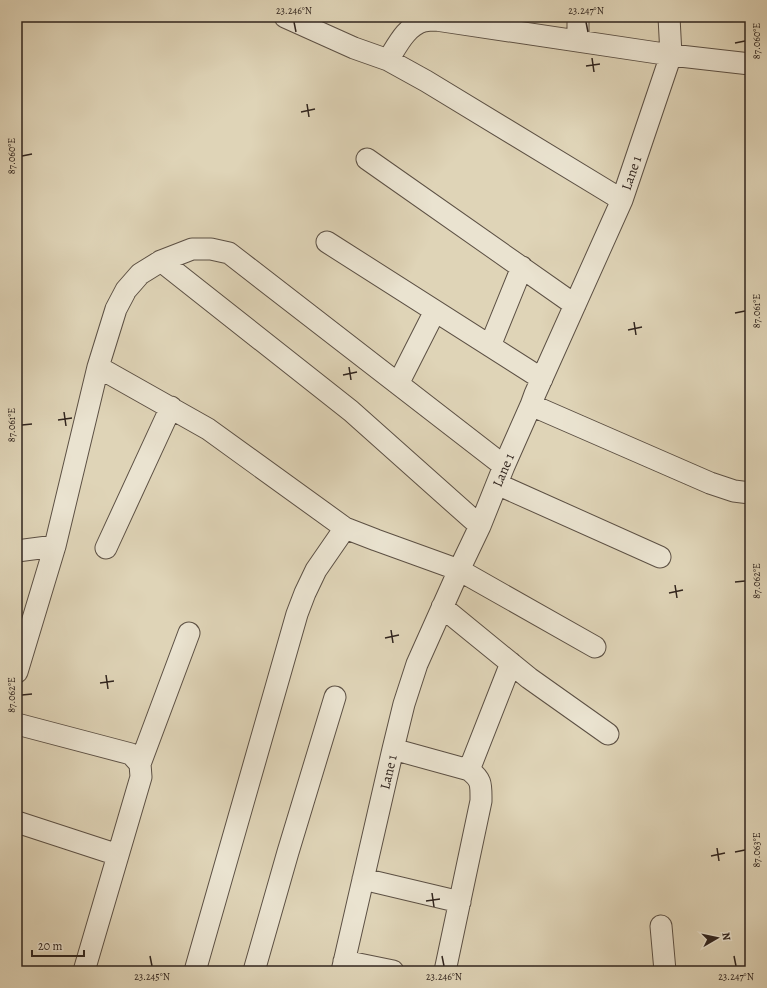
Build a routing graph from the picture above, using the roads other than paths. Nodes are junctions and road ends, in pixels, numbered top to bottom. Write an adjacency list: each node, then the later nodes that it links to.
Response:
1 (285, 17): 8 (street)
2 (578, 17): 6 (street)
3 (670, 17): 7 (street)
4 (489, 22): 5 (street); 6 (street)
5 (410, 23): 8 (street)
6 (578, 41): 7 (street)
7 (671, 55): 9 (street); 11 (street, Lane 1)
8 (388, 60): 11 (street)
9 (750, 64)
10 (367, 159): 14 (street)
11 (622, 200): 15 (street, Lane 1)
12 (327, 242): 16 (street)
13 (161, 261): 18 (street); 20 (street); 25 (street)
14 (522, 267): 15 (street); 17 (street)
15 (575, 305): 19 (street, Lane 1)
16 (435, 311): 17 (street); 20 (street)
17 (490, 346): 19 (street)
18 (98, 367): 22 (street); 27 (street)
19 (542, 379): 21 (street, Lane 1)
20 (398, 384): 23 (street)
21 (531, 405): 23 (street, Lane 1); 24 (street)
22 (171, 407): 26 (street); 28 (street)
23 (500, 475): 25 (street, Lane 1); 30 (street)
24 (750, 493)
25 (480, 526): 31 (street, Lane 1)
26 (345, 528): 31 (street); 50 (street)
27 (55, 546): 29 (street); 36 (street)
28 (106, 548)
29 (17, 551)
30 (660, 558)
31 (458, 570): 32 (street, Lane 1); 34 (street)
32 (442, 607): 35 (street); 40 (street, Lane 1)
33 (189, 633): 41 (street)
34 (595, 647)
35 (511, 663): 39 (street); 42 (street)
36 (17, 672)
37 (335, 697): 51 (street)
38 (17, 724): 41 (street)
39 (608, 734)
40 (393, 749): 42 (street); 45 (street, Lane 1)
41 (140, 764): 44 (street)
42 (468, 770): 46 (street)
43 (17, 822): 44 (street)
44 (118, 855): 49 (street)
45 (363, 880): 46 (street); 48 (street, Lane 1)
46 (460, 902): 53 (street)
47 (661, 926): 54 (street)
48 (343, 966): 52 (street)
49 (84, 971)
50 (195, 971)
51 (254, 971)
52 (393, 971)
53 (445, 971)
54 (665, 971)

